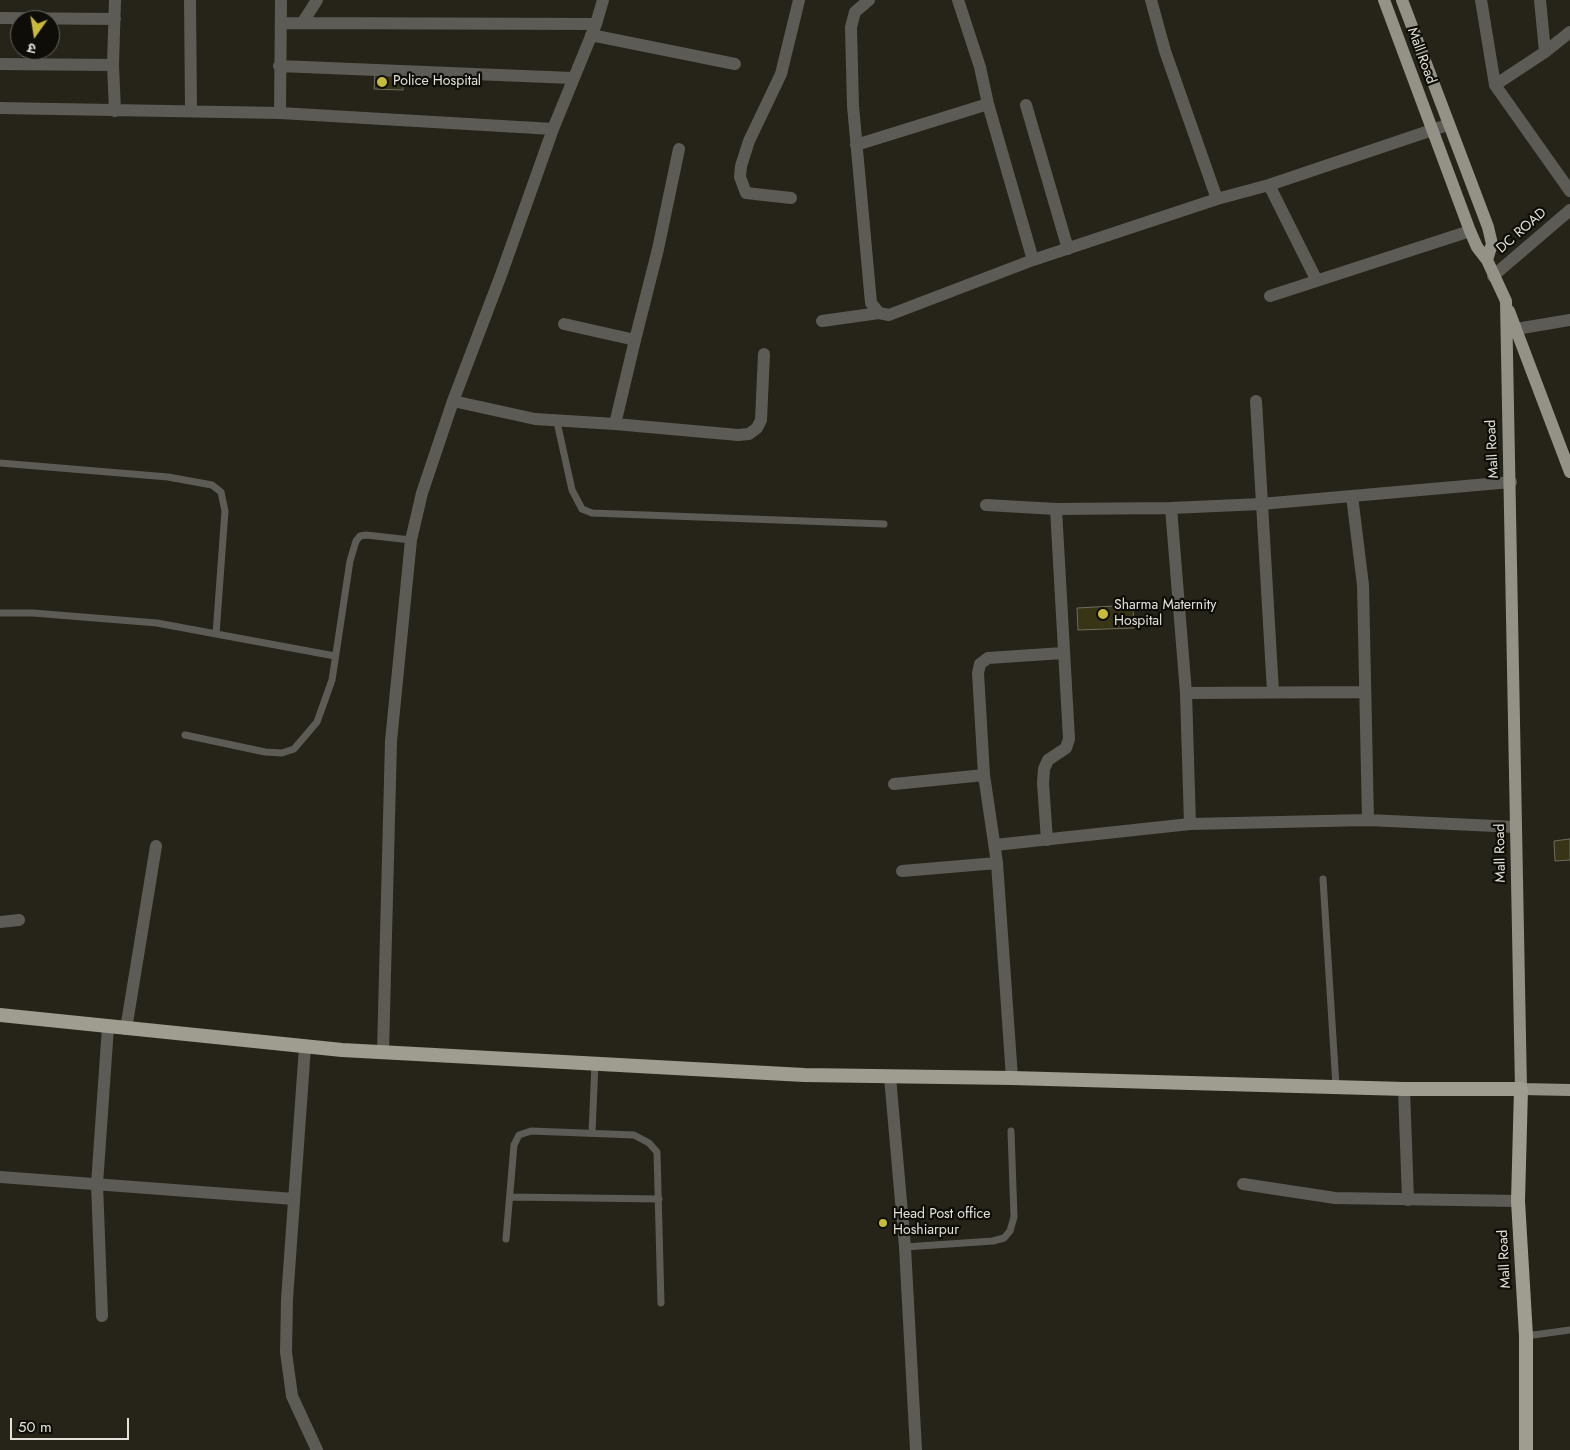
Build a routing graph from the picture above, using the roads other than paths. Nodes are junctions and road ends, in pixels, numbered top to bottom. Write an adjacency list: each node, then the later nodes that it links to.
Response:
1 (115, 0): 15 (street)
2 (190, 0): 31 (street)
3 (281, 0): 17 (street)
4 (317, 0): 16 (street)
5 (603, 0): 18 (street)
6 (799, 0): 40 (street)
7 (869, 0): 36 (street)
8 (958, 0): 27 (street)
9 (1151, 0): 41 (street)
10 (1384, 0): 35 (main road, Mall Road)
11 (1402, 0): 33 (main road, Mall Road)
12 (1481, 0): 26 (street)
13 (1540, 0): 20 (street)
14 (0, 18): 15 (street)
15 (115, 20): 23 (street)
16 (303, 22): 17 (street); 18 (street)
17 (281, 23): 24 (street)
18 (593, 30): 22 (street); 25 (street)
19 (1570, 32): 20 (street)
20 (1544, 52): 26 (street)
21 (0, 64): 23 (street)
22 (735, 64)
23 (113, 66): 30 (street)
24 (279, 66): 25 (street); 32 (street)
25 (572, 78): 34 (street)
26 (1495, 85): 39 (street)
27 (988, 104): 36 (street); 45 (street)
28 (1026, 105): 44 (street)
29 (0, 108): 30 (street)
30 (115, 111): 31 (street)
31 (191, 111): 32 (street)
32 (280, 113): 34 (street)
33 (1448, 125): 35 (street); 46 (main road, Mall Road)
34 (553, 129): 59 (street)
35 (1431, 131): 38 (street); 43 (main road, Mall Road)
36 (856, 145): 51 (street)
37 (679, 149): 56 (street)
38 (1269, 185): 41 (street); 48 (street)
39 (1570, 190)
40 (791, 198)
41 (1216, 199): 44 (street)
42 (1570, 210): 47 (street, DC ROAD)
43 (1470, 231): 46 (main road, Mall Road); 48 (street)
44 (1068, 249): 45 (street)
45 (1033, 260): 51 (street)
46 (1487, 260): 47 (main road, Mall Road)
47 (1493, 276): 50 (main road, Mall Road)
48 (1316, 280): 49 (street)
49 (1270, 296)
50 (1506, 301): 55 (main road); 64 (main road, Mall Road)
51 (879, 313): 53 (street)
52 (1570, 320): 55 (street)
53 (822, 321)
54 (564, 324): 56 (street)
55 (1516, 329): 63 (main road)
56 (635, 340): 61 (street)
57 (764, 354): 61 (street)
58 (1256, 401): 66 (street)
59 (453, 402): 60 (street); 71 (street)
60 (557, 422): 61 (street); 70 (lane)
61 (615, 424)
62 (0, 463): 73 (lane)
63 (1570, 472)
64 (1510, 482): 65 (street); 84 (main road, Mall Road)
65 (1352, 496): 66 (street); 77 (street)
66 (1261, 504): 68 (street); 76 (street)
67 (986, 505): 69 (street)
68 (1171, 508): 69 (street); 78 (street)
69 (1056, 509): 74 (street)
70 (884, 524)
71 (411, 540): 75 (lane); 97 (street)
72 (0, 613): 73 (lane)
73 (216, 634): 75 (lane)
74 (1063, 653): 80 (street); 85 (street)
75 (335, 656): 79 (lane)
76 (1273, 692): 77 (street); 78 (street)
77 (1364, 692): 82 (street)
78 (1186, 693): 83 (street)
79 (185, 735)
80 (984, 775): 81 (street); 86 (street)
81 (894, 784)
82 (1368, 820): 83 (street); 84 (street)
83 (1190, 824): 85 (street)
84 (1516, 827): 102 (main road, Mall Road)
85 (1047, 840): 86 (street)
86 (995, 845): 88 (street)
87 (156, 846): 95 (street)
88 (997, 864): 89 (street); 100 (street)
89 (902, 871)
90 (1324, 879): 101 (lane)
91 (19, 920): 92 (street)
92 (0, 922)
93 (0, 1015): 94 (highway)
94 (108, 1027): 95 (highway); 108 (street)
95 (126, 1029): 96 (highway)
96 (305, 1047): 97 (highway); 111 (street)
97 (384, 1052): 98 (highway)
98 (594, 1063): 99 (highway); 106 (lane)
99 (890, 1077): 100 (highway); 116 (street)
100 (1012, 1078): 101 (highway)
101 (1336, 1086): 103 (highway)
102 (1521, 1088): 103 (highway); 104 (main road); 114 (highway, Mall Road)
103 (1404, 1089): 113 (street)
104 (1570, 1090)
105 (1011, 1131): 116 (lane)
106 (592, 1133): 110 (lane); 112 (lane)
107 (0, 1177): 108 (street)
108 (97, 1184): 111 (street); 118 (street)
109 (1243, 1184): 113 (street)
110 (510, 1197): 112 (lane); 115 (lane)
111 (294, 1198): 121 (street)
112 (658, 1198): 117 (lane)
113 (1408, 1200): 114 (street)
114 (1518, 1201): 120 (highway, Mall Road)
115 (506, 1239)
116 (905, 1247): 122 (street)
117 (661, 1303)
118 (102, 1316)
119 (1570, 1330): 120 (lane)
120 (1526, 1336): 123 (highway, Mall Road)
121 (317, 1450)
122 (916, 1450)
123 (1526, 1450)

